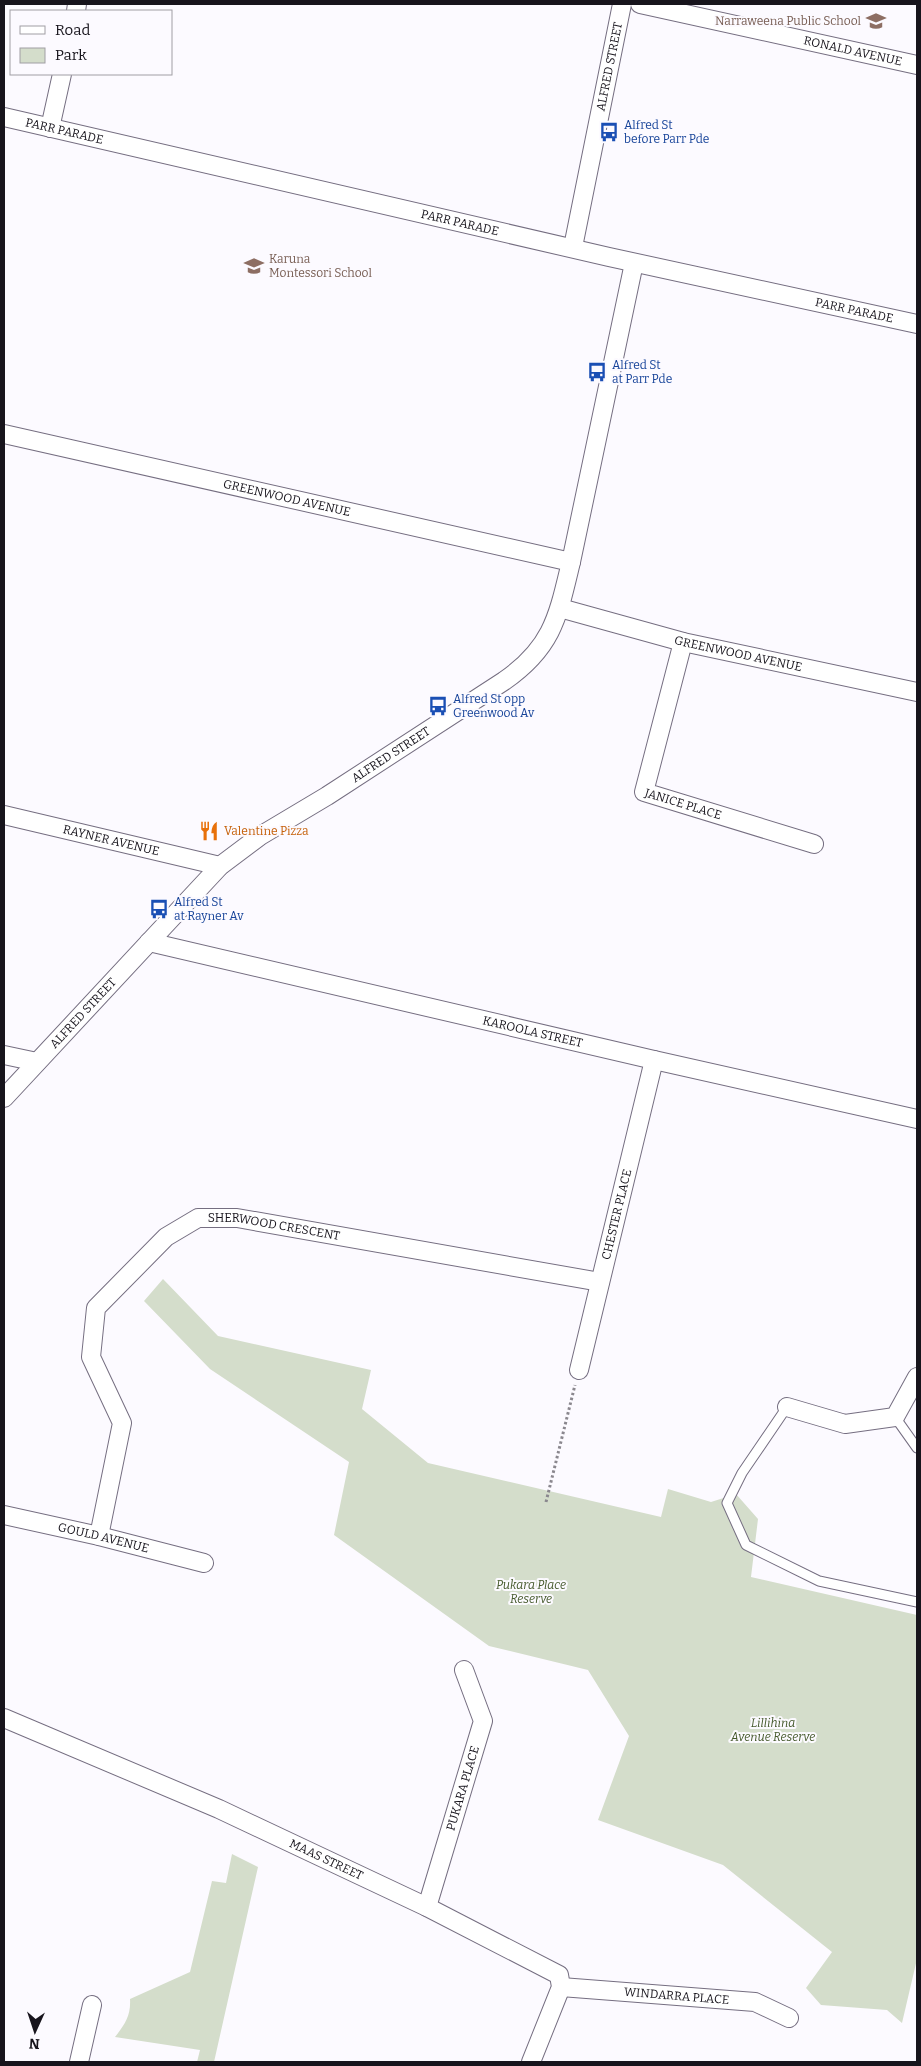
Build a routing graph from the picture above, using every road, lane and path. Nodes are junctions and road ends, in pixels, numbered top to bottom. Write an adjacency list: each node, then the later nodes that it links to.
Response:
1 (622, 4): 7 (street, ALFRED STREET)
2 (640, 4): 3 (street, RONALD AVENUE)
3 (917, 65)
4 (62, 75): 6 (street)
5 (4, 117): 6 (street, PARR PARADE)
6 (50, 128): 7 (street, PARR PARADE)
7 (573, 247): 8 (street, PARR PARADE)
8 (634, 263): 9 (street, PARR PARADE); 11 (street, ALFRED STREET)
9 (917, 324)
10 (4, 434): 11 (street, GREENWOOD AVENUE)
11 (571, 562): 12 (street, ALFRED STREET)
12 (560, 608): 13 (street, GREENWOOD AVENUE); 17 (street, ALFRED STREET)
13 (683, 642): 14 (street, GREENWOOD AVENUE); 16 (street, JANICE PLACE)
14 (917, 692)
15 (4, 815): 17 (street, RAYNER AVENUE)
16 (814, 844)
17 (220, 866): 18 (street, ALFRED STREET)
18 (149, 942): 20 (street, KAROOLA STREET); 21 (street, ALFRED STREET)
19 (4, 1054): 21 (street)
20 (654, 1060): 23 (street, KAROOLA STREET); 24 (street, CHESTER PLACE)
21 (37, 1062): 22 (street, ALFRED STREET)
22 (4, 1098)
23 (917, 1119)
24 (600, 1282): 25 (street, CHESTER PLACE); 32 (street, SHERWOOD CRESCENT)
25 (579, 1370): 30 (path)
26 (917, 1377): 28 (street)
27 (787, 1407): 28 (street); 34 (lane)
28 (895, 1417): 29 (lane)
29 (917, 1448)
30 (546, 1502)
31 (4, 1515): 32 (street, GOULD AVENUE)
32 (100, 1536): 33 (street, GOULD AVENUE)
33 (204, 1563)
34 (917, 1602)
35 (464, 1670): 37 (street, PUKARA PLACE)
36 (4, 1718): 37 (street, MAAS STREET)
37 (426, 1907): 38 (street, MAAS STREET)
38 (561, 1987): 40 (street, WINDARRA PLACE); 42 (street)
39 (92, 2004): 41 (street)
40 (789, 2018)
41 (79, 2062)
42 (531, 2062)

